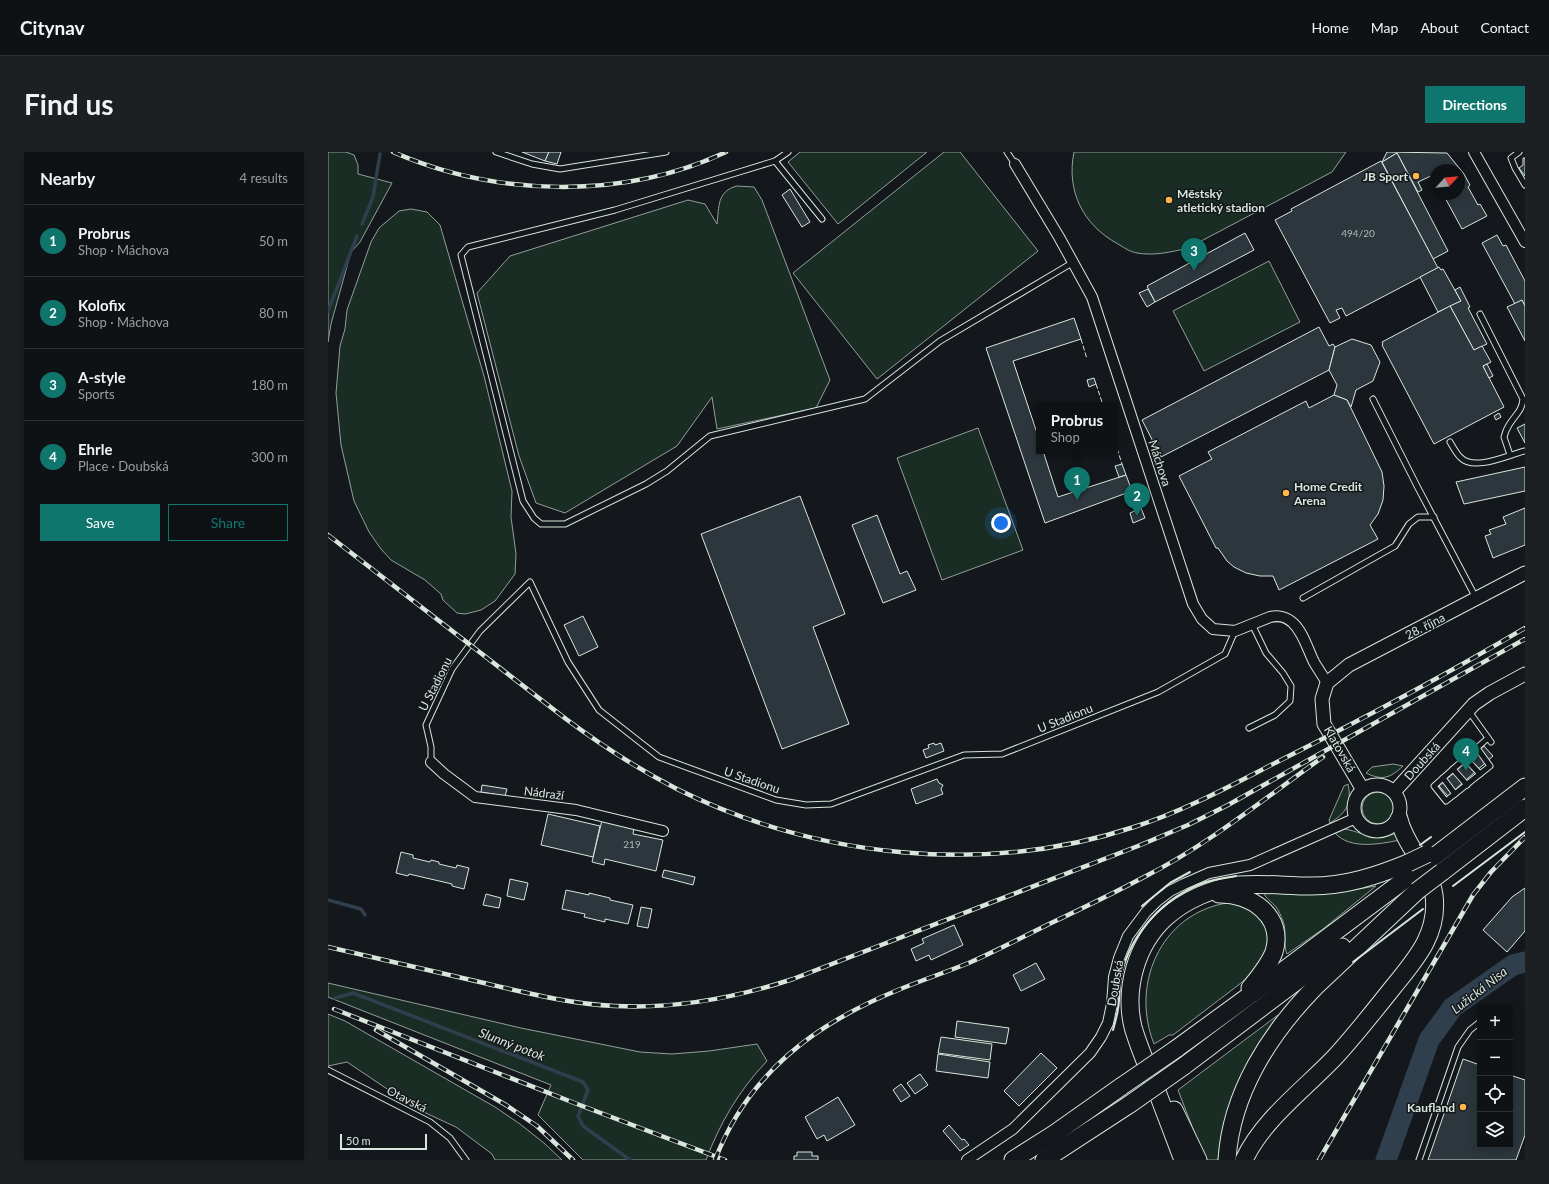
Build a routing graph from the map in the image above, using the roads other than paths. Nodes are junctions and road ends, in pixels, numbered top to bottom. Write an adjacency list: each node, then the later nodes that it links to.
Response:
1 (496, 152): 2 (lane)
2 (666, 152)
3 (788, 152): 7 (lane)
4 (1007, 152): 8 (lane)
5 (1474, 152): 11 (street)
6 (1519, 152): 9 (lane)
7 (775, 161): 10 (lane); 12 (lane)
8 (1014, 164): 12 (street, Máchova)
9 (1525, 185)
10 (822, 219)
11 (1525, 242)
12 (1072, 263): 23 (street, Máchova)
13 (1480, 314): 17 (lane)
14 (1373, 398): 18 (lane)
15 (1450, 442): 17 (lane)
16 (1525, 451): 17 (lane)
17 (1510, 455)
18 (1434, 517): 20 (lane); 21 (lane)
19 (1525, 573): 21 (street, 28. října)
20 (1303, 598)
21 (1477, 598): 25 (street, 28. října)
22 (1252, 624): 23 (street); 25 (street); 27 (lane)
23 (1235, 632): 30 (lane, U Stadionu)
24 (1525, 674): 26 (street, Doubská)
25 (1328, 683): 36 (street, Klatovská)
26 (1468, 710): 28 (lane); 37 (street, Doubská)
27 (1249, 728)
28 (1476, 748): 29 (lane); 32 (lane)
29 (1465, 758): 31 (lane); 32 (lane)
30 (431, 762): 42 (street, Nádraží)
31 (1453, 768): 33 (lane); 34 (lane)
32 (1480, 774): 34 (lane)
33 (1443, 778): 38 (lane); 38 (lane)
34 (1467, 785): 38 (lane)
35 (1525, 787): 43 (highway)
36 (1363, 790): 37 (street); 40 (street)
37 (1394, 792): 41 (street)
38 (1455, 794)
39 (1525, 808): 43 (highway)
40 (1356, 818): 41 (street); 52 (street, Doubská)
41 (1399, 819): 58 (highway)
42 (663, 831)
43 (1433, 862): 44 (highway); 45 (highway, bridge)
44 (1411, 867): 46 (highway); 47 (highway)
45 (1417, 890): 54 (highway, bridge); 57 (highway)
46 (1193, 899): 47 (highway); 49 (highway)
47 (1223, 1015): 53 (highway, bridge)
48 (1477, 1024): 59 (lane)
49 (1140, 1046): 55 (highway); 56 (highway)
50 (328, 1070): 51 (lane, Otavská)
51 (466, 1160)
52 (967, 1160)
53 (1013, 1160)
54 (1044, 1160)
55 (1183, 1160)
56 (1198, 1160)
57 (1227, 1160)
58 (1244, 1160)
59 (1419, 1160)

